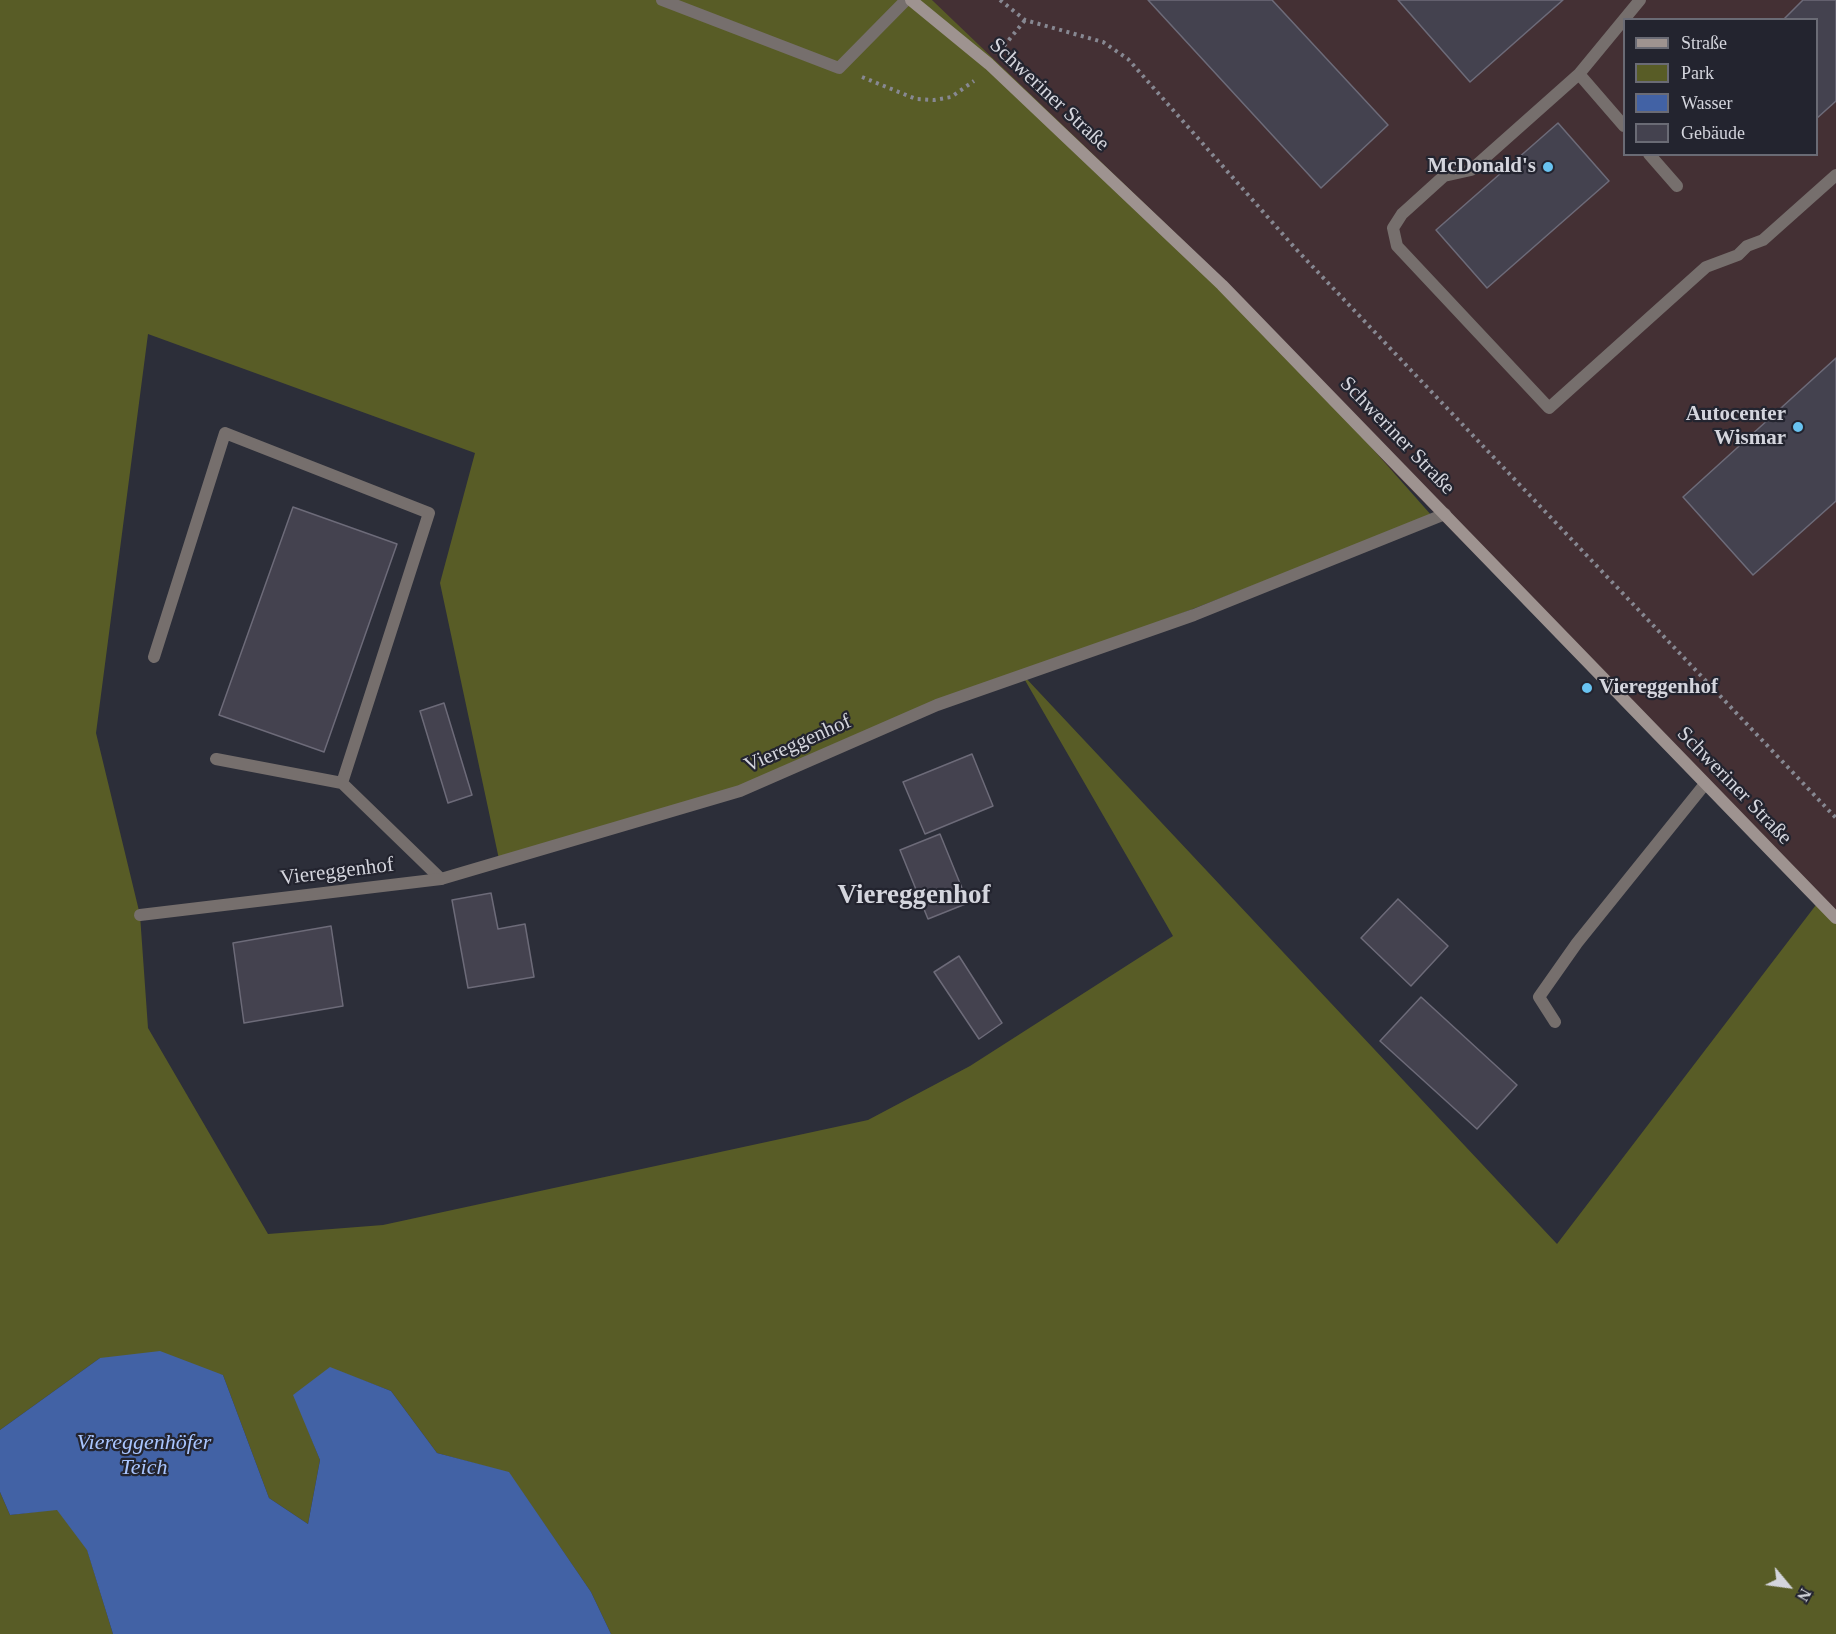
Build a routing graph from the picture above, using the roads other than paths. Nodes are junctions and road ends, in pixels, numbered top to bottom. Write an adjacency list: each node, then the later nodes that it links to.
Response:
1 (662, 0): 2 (street)
2 (906, 0)
3 (911, 0): 12 (main road, Schweriner Straße)
4 (1640, 0): 5 (street)
5 (1625, 18)
6 (1623, 21): 7 (street)
7 (1579, 75): 8 (street); 10 (street)
8 (1623, 125)
9 (1651, 156): 11 (street)
10 (1836, 175)
11 (1677, 186)
12 (1445, 514): 16 (main road, Schweriner Straße); 17 (street, Viereggenhof)
13 (154, 657): 15 (street)
14 (216, 759): 15 (street)
15 (342, 783): 17 (street)
16 (1705, 784): 19 (main road, Schweriner Straße); 20 (street)
17 (441, 879): 18 (street, Viereggenhof)
18 (140, 915)
19 (1836, 918)
20 (1555, 1022)

